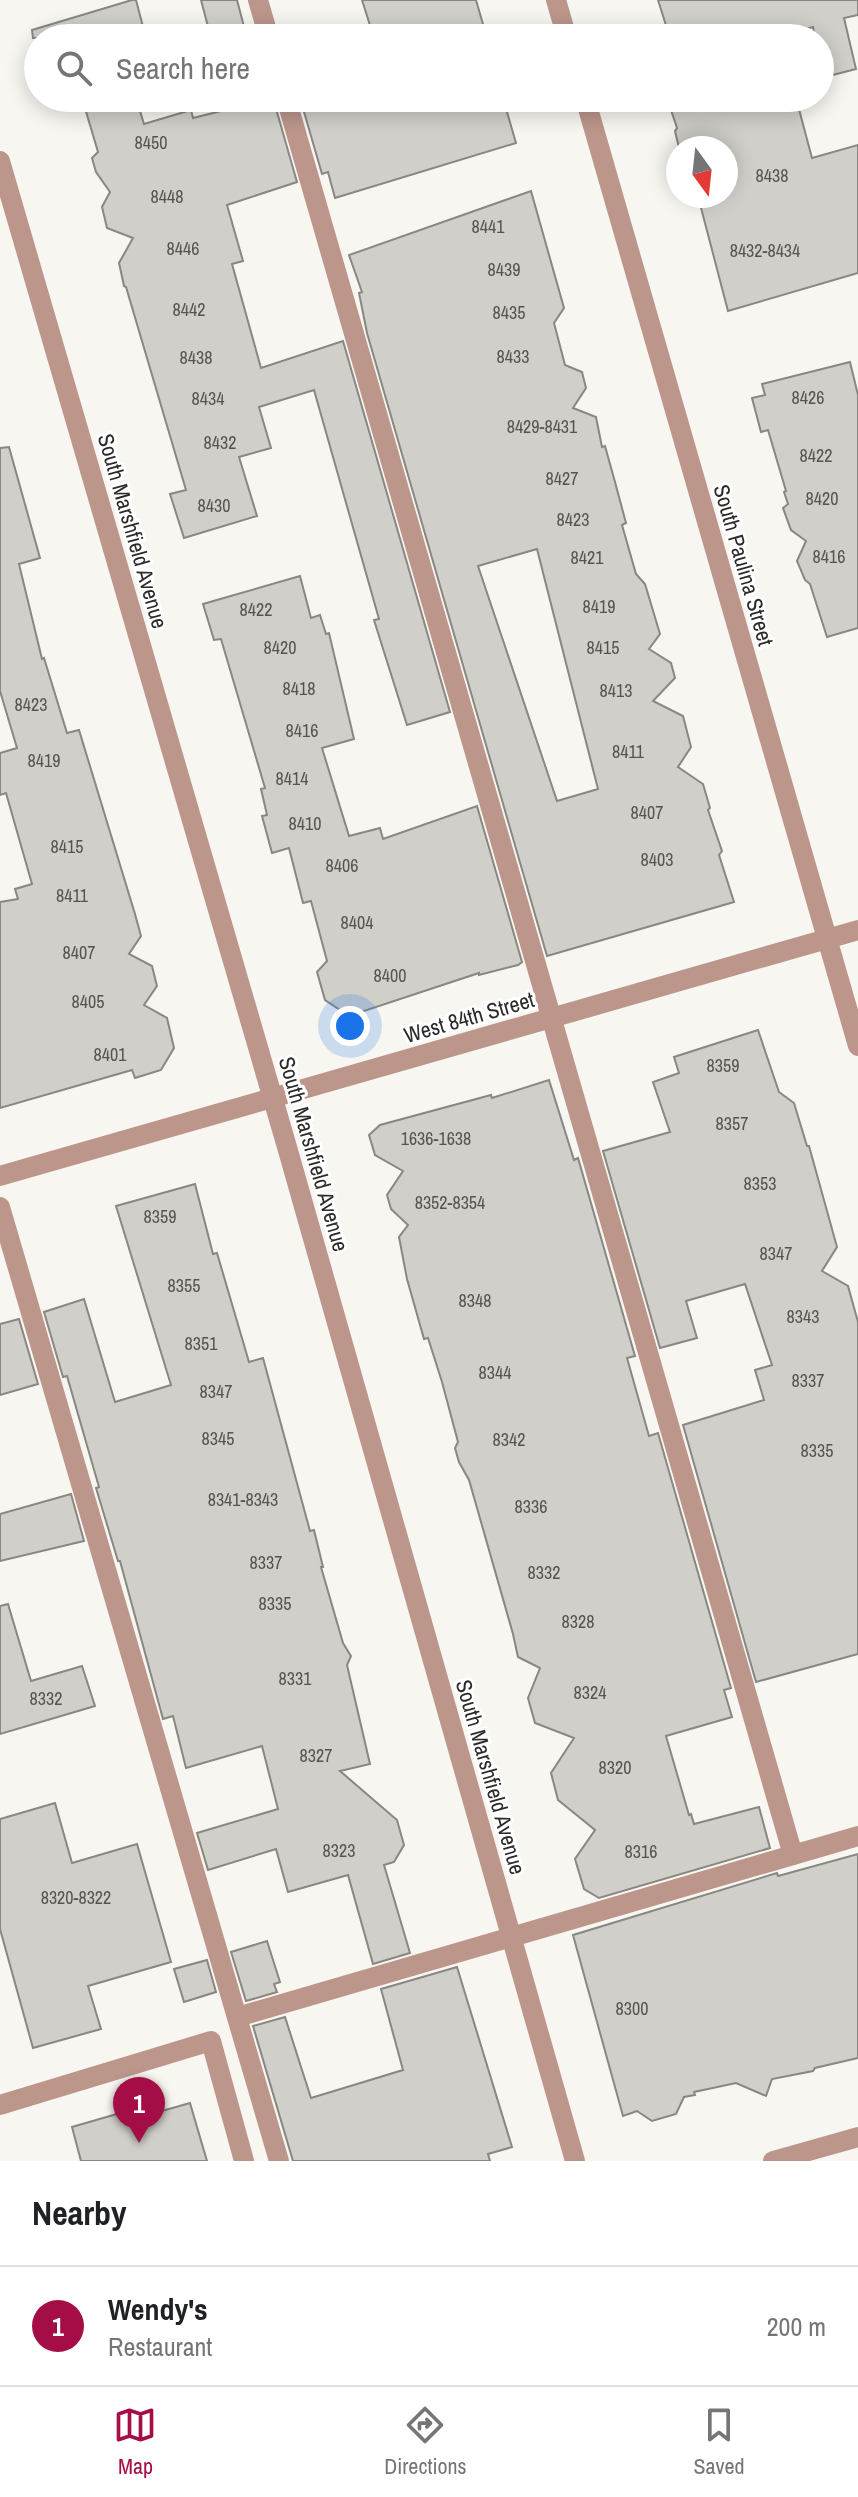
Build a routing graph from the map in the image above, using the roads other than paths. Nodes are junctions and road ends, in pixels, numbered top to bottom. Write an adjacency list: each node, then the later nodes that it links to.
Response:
1 (258, 0): 3 (street)
2 (556, 0): 4 (street)
3 (265, 24)
4 (563, 24)
5 (290, 112): 10 (street)
6 (589, 112): 9 (street, South Paulina Street)
7 (0, 161): 12 (street, South Marshfield Avenue)
8 (858, 930): 9 (street, West 84th Street)
9 (827, 938): 10 (street, West 84th Street); 11 (street, South Paulina Street)
10 (551, 1018): 12 (street, West 84th Street); 16 (street)
11 (858, 1046)
12 (273, 1098): 13 (street, West 84th Street); 17 (street, South Marshfield Avenue)
13 (0, 1176)
14 (0, 1207): 18 (street)
15 (858, 1836): 16 (street)
16 (793, 1855): 17 (street)
17 (512, 1937): 18 (street); 23 (street, South Marshfield Avenue)
18 (237, 2017): 22 (street)
19 (0, 2105): 21 (street)
20 (858, 2137): 24 (street)
21 (244, 2161)
22 (279, 2161)
23 (575, 2161)
24 (773, 2161)

